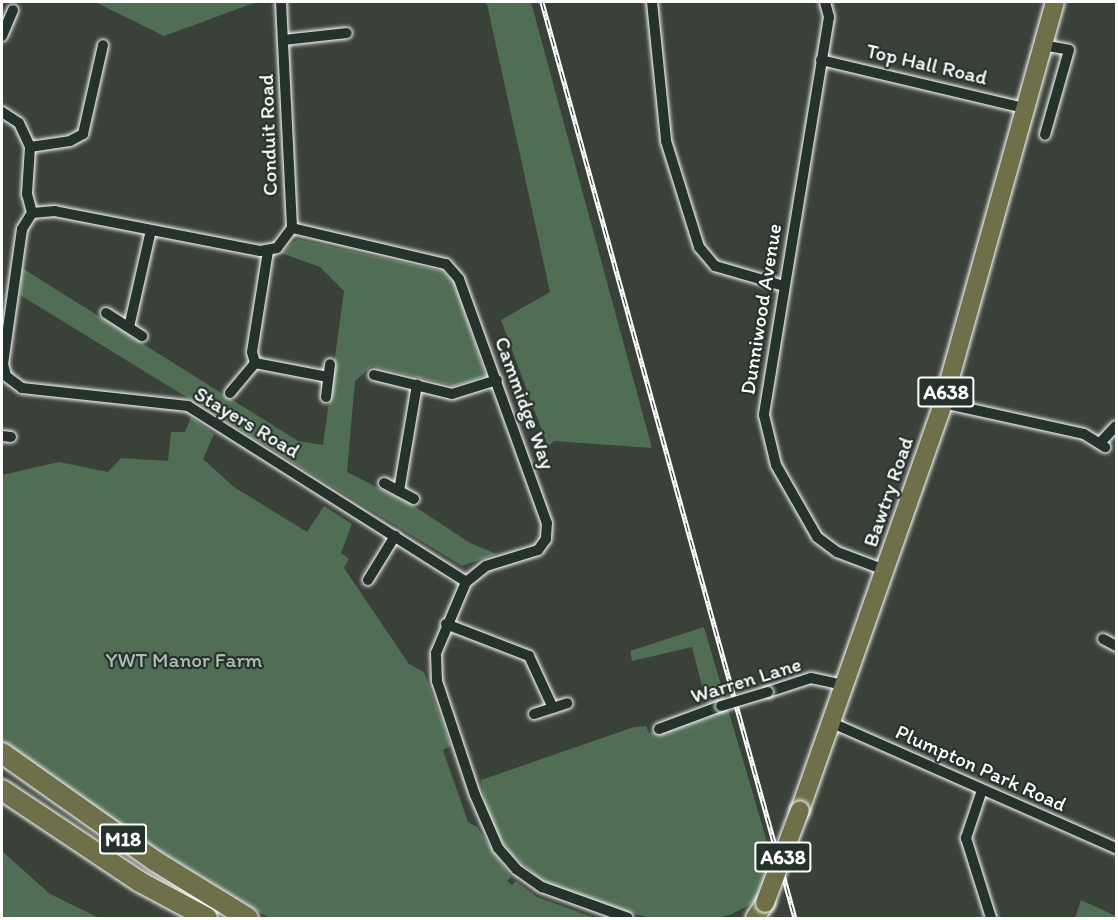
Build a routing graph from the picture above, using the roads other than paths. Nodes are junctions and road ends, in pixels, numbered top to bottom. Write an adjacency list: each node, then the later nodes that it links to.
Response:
1 (281, 2): 8 (street, Conduit Road)
2 (652, 2): 20 (street)
3 (825, 2): 11 (street, Dunniwood Avenue)
4 (1055, 2): 10 (highway, Bawtry Road / A638)
5 (13, 10): 6 (street)
6 (3, 29)
7 (347, 33): 8 (street)
8 (284, 40): 17 (street, Conduit Road)
9 (103, 45): 15 (street)
10 (1042, 45): 12 (highway, Bawtry Road / A638); 14 (street)
11 (821, 60): 12 (street, Top Hall Road); 20 (street, Dunniwood Avenue)
12 (1023, 108): 34 (highway, Bawtry Road / A638)
13 (2, 112): 15 (street)
14 (1045, 135)
15 (30, 147): 16 (street)
16 (32, 213): 18 (street); 23 (street, Stayers Road)
17 (292, 228): 19 (street); 30 (street, Cammidge Way)
18 (151, 230): 19 (street); 22 (street)
19 (268, 251): 25 (street)
20 (784, 286): 40 (street, Dunniwood Avenue)
21 (106, 313): 22 (street)
22 (129, 327): 24 (street)
23 (4, 331): 29 (street, Stayers Road)
24 (142, 336)
25 (255, 363): 28 (street); 32 (street)
26 (330, 364): 28 (street)
27 (374, 375): 31 (street)
28 (328, 377): 33 (street)
29 (4, 378): 39 (street, Stayers Road)
30 (497, 380): 31 (street); 42 (street, Cammidge Way)
31 (417, 385): 37 (street)
32 (230, 393)
33 (326, 397)
34 (943, 403): 35 (street); 40 (highway, Bawtry Road / A638)
35 (1116, 426)
36 (384, 483): 37 (street)
37 (399, 491): 38 (street)
38 (414, 499)
39 (395, 536): 41 (street); 42 (street, Stayers Road)
40 (885, 570): 46 (highway, Bawtry Road / A638)
41 (368, 580)
42 (466, 582): 43 (street, Cammidge Way)
43 (446, 624): 48 (street); 58 (street, Cammidge Way)
44 (1103, 639): 45 (street)
45 (1116, 646)
46 (845, 685): 50 (highway, Bawtry Road / A638); 51 (street, Warren Lane, bridge)
47 (567, 703): 48 (street)
48 (553, 708): 49 (street)
49 (534, 714)
50 (830, 722): 54 (street, Plumpton Park Road); 59 (highway, Bawtry Road / A638, bridge)
51 (659, 729)
52 (2, 753): 57 (highway, M18)
53 (2, 790): 56 (highway, M18)
54 (982, 790): 55 (street, Plumpton Park Road); 60 (street)
55 (1116, 848)
56 (207, 918)
57 (248, 918)
58 (628, 918)
59 (754, 918)
60 (991, 918)

